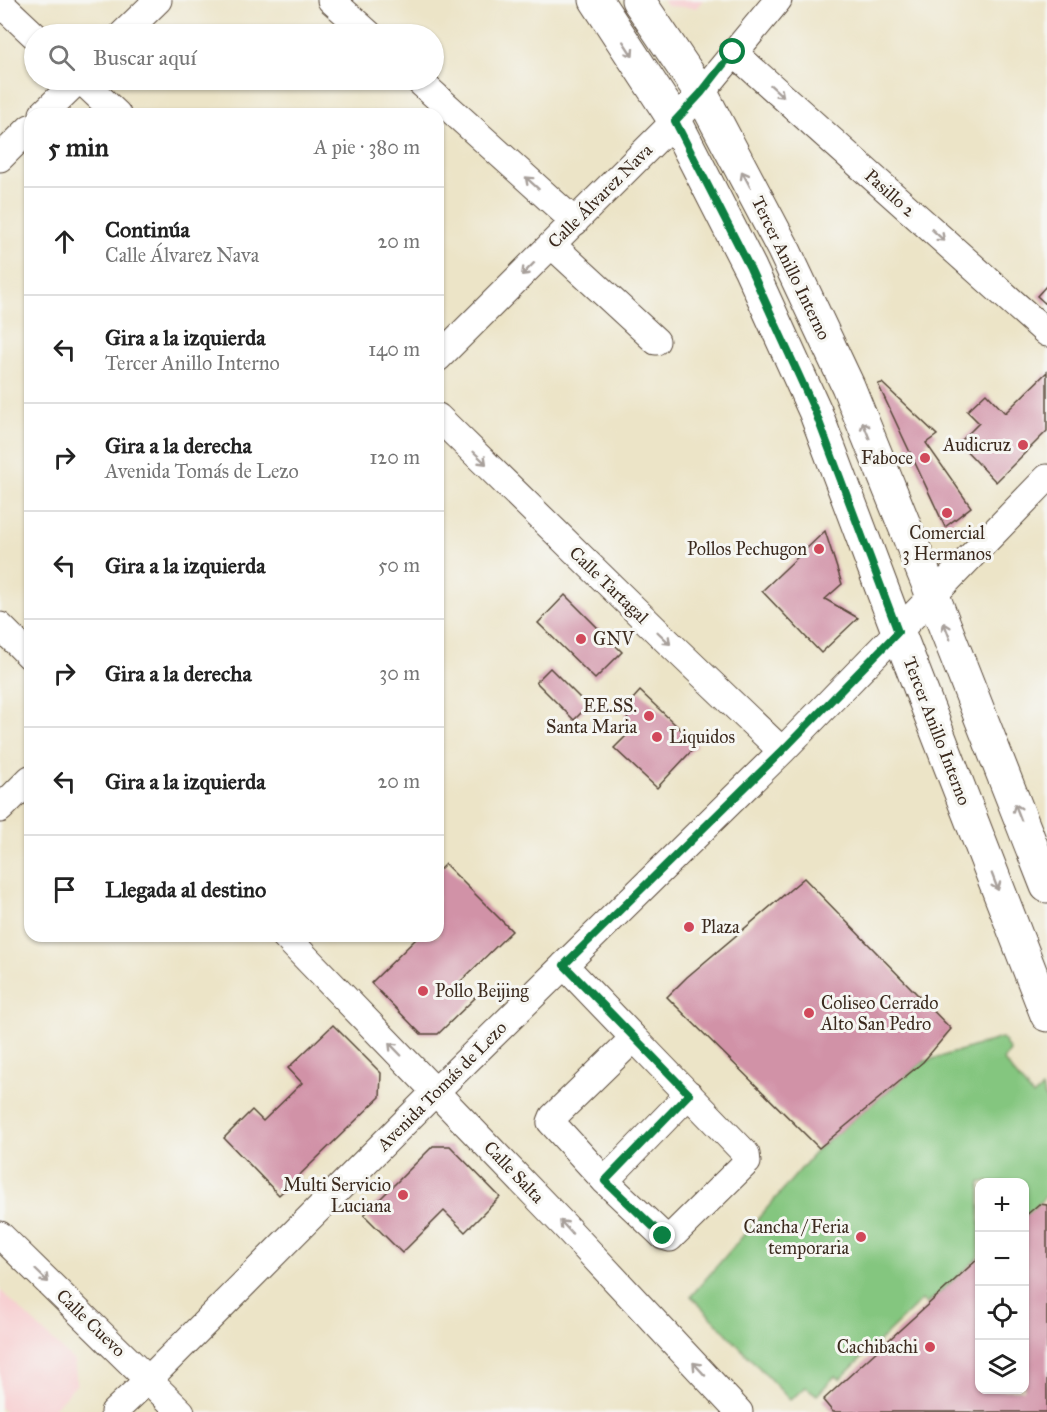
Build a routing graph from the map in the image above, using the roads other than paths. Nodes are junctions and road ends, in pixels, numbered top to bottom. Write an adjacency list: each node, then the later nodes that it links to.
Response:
1 (158, 0): 7 (street)
2 (331, 0): 8 (street)
3 (596, 0): 17 (main road, Tercer Anillo Interno, one-way to 17)
4 (638, 0): 14 (main road, Tercer Anillo Interno)
5 (778, 0): 10 (street, Calle Álvarez Nava)
6 (0, 3): 9 (street)
7 (133, 24)
8 (358, 24)
9 (24, 26)
10 (733, 52): 14 (street, Calle Álvarez Nava); 22 (street, Pasillo 2, one-way to 22)
11 (68, 90): 15 (street)
12 (90, 90): 16 (street)
13 (429, 90): 20 (street, one-way to 13)
14 (701, 93): 17 (street, Calle Álvarez Nava); 27 (main road, Tercer Anillo Interno, one-way to 14)
15 (49, 108)
16 (110, 108)
17 (675, 121): 20 (street, Calle Álvarez Nava); 28 (main road, Tercer Anillo Interno)
18 (24, 134): 19 (street)
19 (0, 158)
20 (575, 222): 21 (street, Calle Álvarez Nava)
21 (552, 245): 23 (street); 24 (street, Calle Álvarez Nava, one-way to 24)
22 (1047, 333)
23 (656, 341)
24 (444, 352)
25 (444, 423): 35 (street, Calle Tartagal, one-way to 35)
26 (1047, 478): 29 (street, Avenida Tomás de Lezo)
27 (896, 505): 28 (main road); 29 (main road, Tercer Anillo Interno)
28 (857, 523): 31 (main road, Tercer Anillo Interno)
29 (933, 596): 31 (street, Avenida Tomás de Lezo); 33 (main road, Tercer Anillo Interno, one-way to 29)
30 (0, 626): 32 (street)
31 (898, 632): 34 (main road, Tercer Anillo Interno); 35 (street, Avenida Tomás de Lezo)
32 (24, 650)
33 (967, 682): 34 (main road); 38 (main road, Tercer Anillo Interno, one-way to 33)
34 (927, 703): 39 (main road, Tercer Anillo Interno, one-way to 39)
35 (782, 751): 41 (street, Avenida Tomás de Lezo)
36 (24, 785): 37 (street)
37 (0, 809)
38 (1047, 886)
39 (1017, 938): 42 (main road); 43 (main road, Tercer Anillo Interno)
40 (291, 942): 45 (street, Calle Salta, one-way to 40)
41 (564, 965): 44 (street); 45 (street, Avenida Tomás de Lezo)
42 (1047, 1001)
43 (1047, 1015)
44 (634, 1038): 46 (street); 47 (street)
45 (436, 1091): 49 (street, Avenida Tomás de Lezo); 52 (street, Calle Salta, one-way to 45)
46 (689, 1094): 47 (street); 47 (street)
47 (605, 1181)
48 (0, 1235): 49 (street, Calle Cuevo, one-way to 49)
49 (148, 1380): 50 (street, Avenida Tomás de Lezo); 51 (street, Calle Cuevo)
50 (114, 1412)
51 (181, 1412)
52 (739, 1412)

